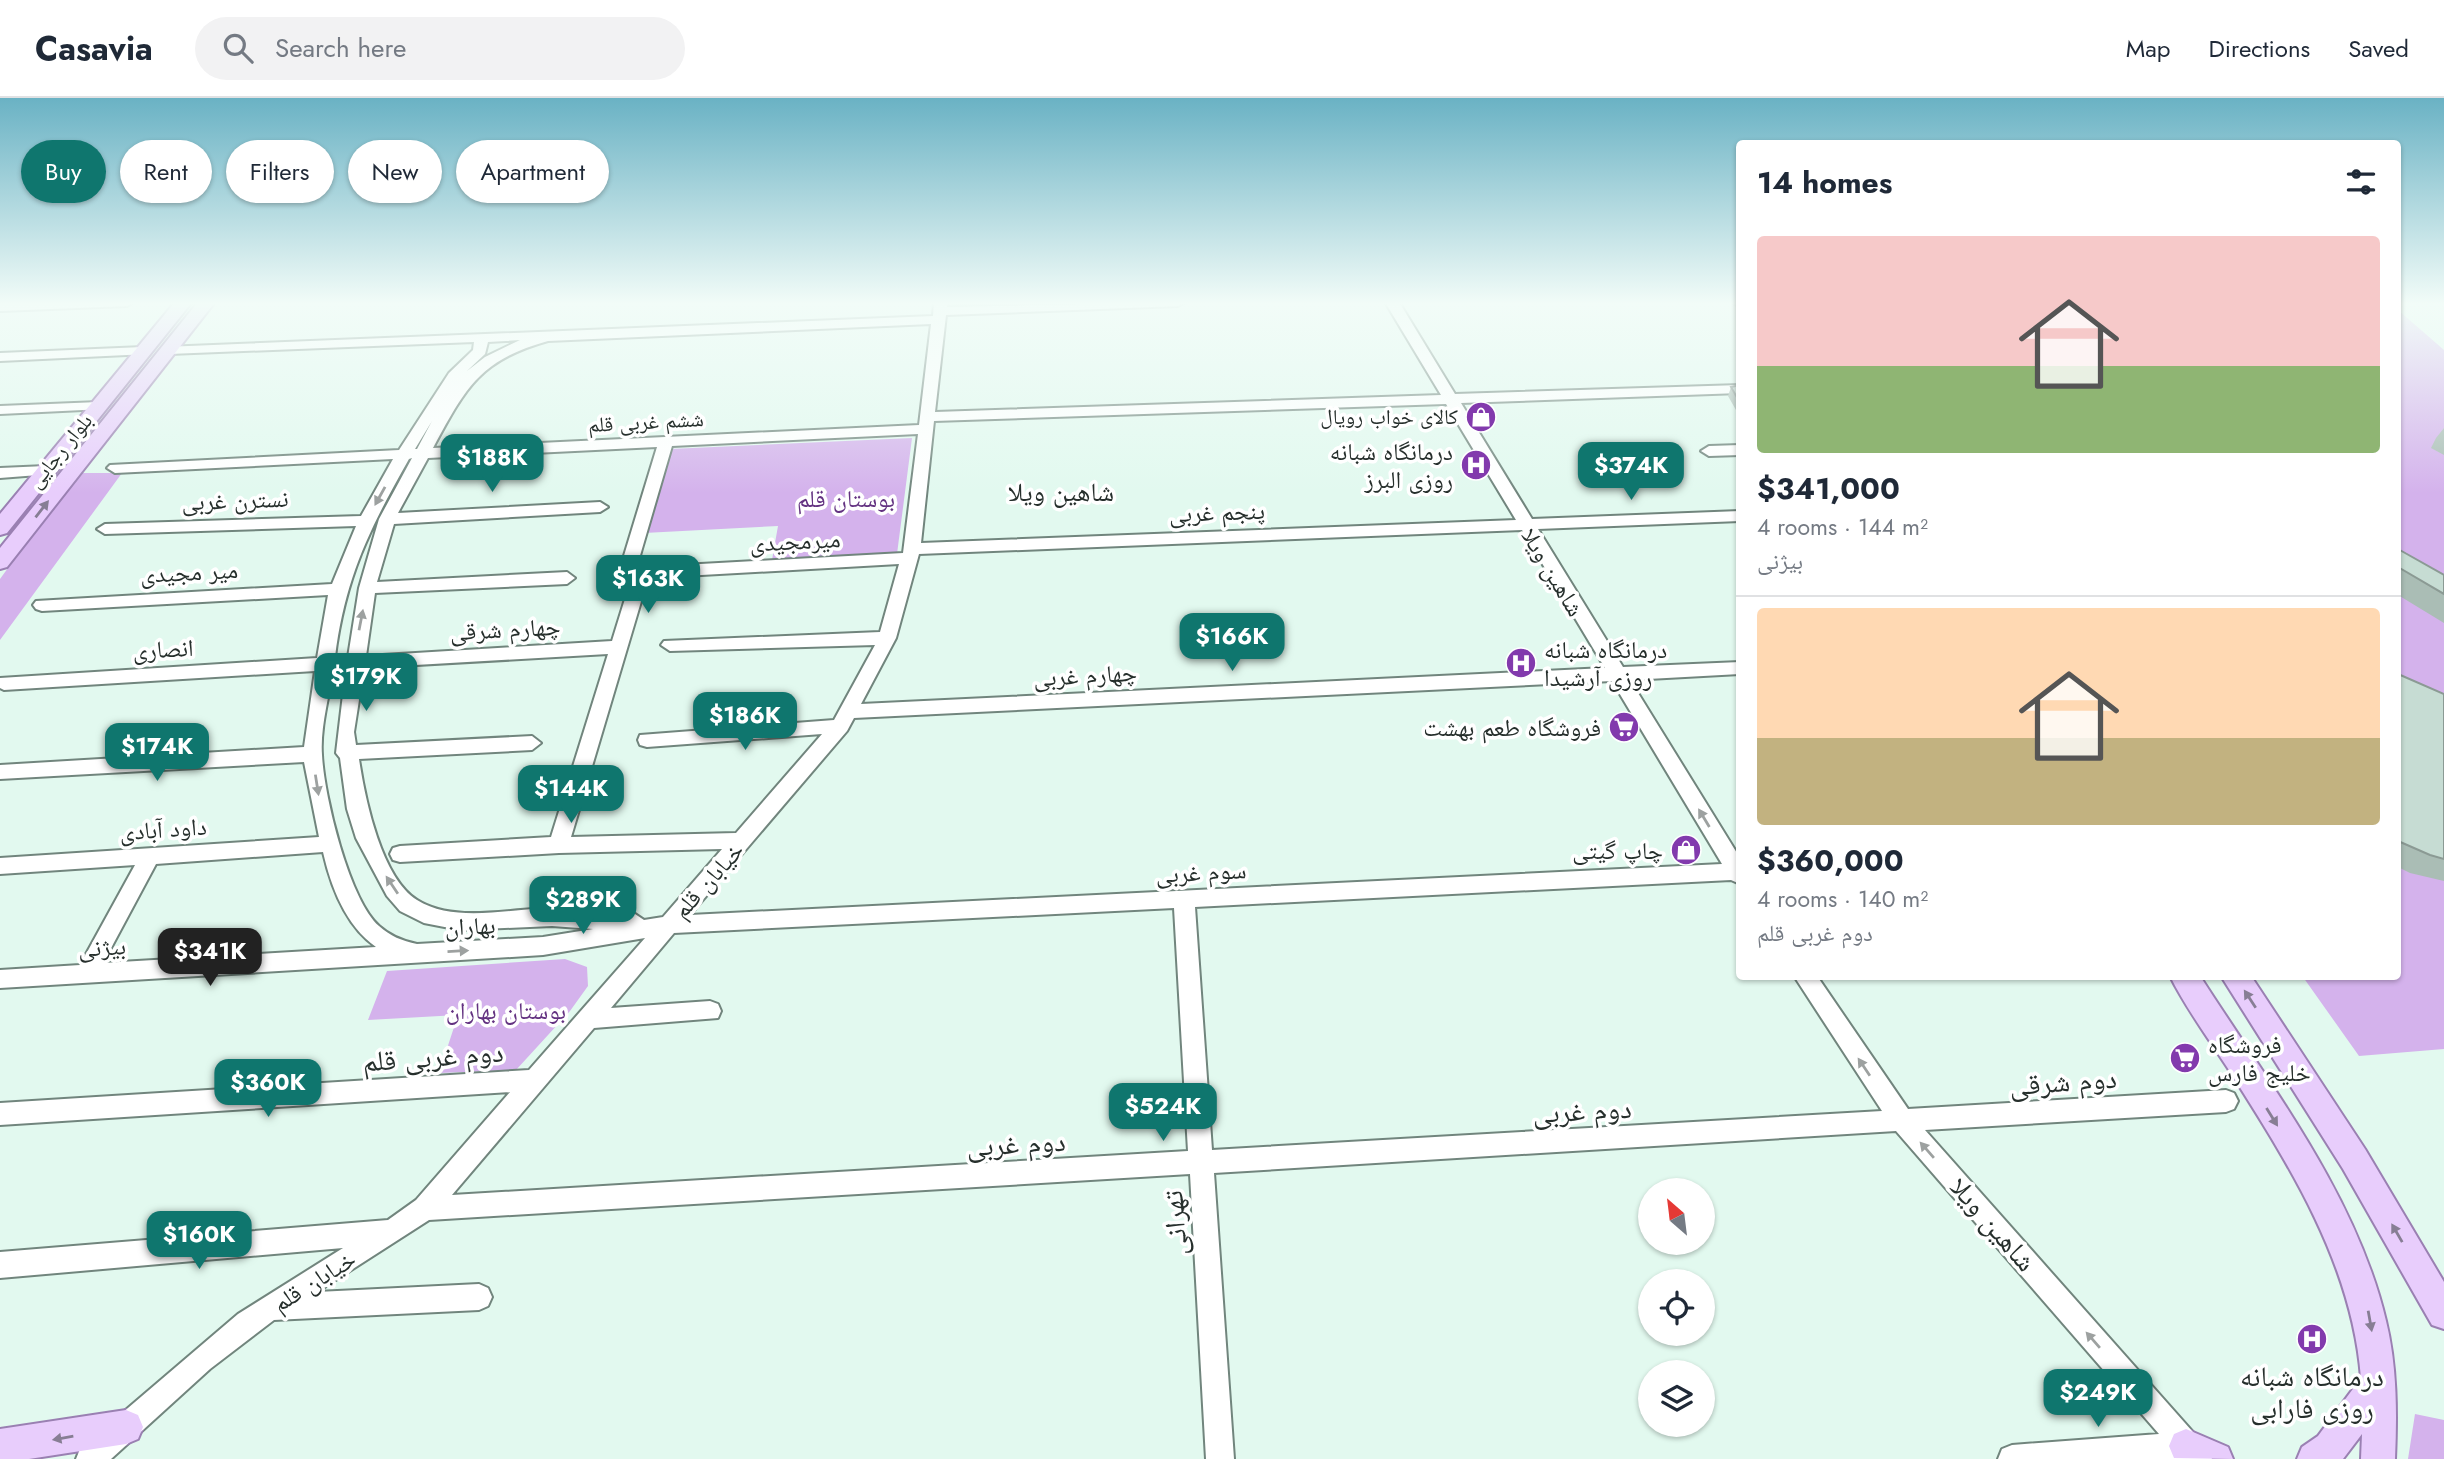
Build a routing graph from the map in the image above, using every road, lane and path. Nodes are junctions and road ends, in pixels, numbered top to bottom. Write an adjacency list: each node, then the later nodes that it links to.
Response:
1 (131, 366): 9 (main road, بلوار رجایی)
2 (157, 366): 28 (main road, بلوار رجایی, one-way to 2)
3 (465, 366): 15 (street, بهاران)
4 (486, 366): 16 (street, بهاران)
5 (935, 366): 11 (street, خیابان قلم)
6 (1431, 366): 8 (street, شاهین ویلا)
7 (1736, 389): 8 (street, ششم غربی قلم)
8 (1452, 399): 11 (street, ششم غربی قلم); 24 (street, شاهین ویلا)
9 (99, 406): 10 (street); 18 (main road, بلوار رجایی)
10 (0, 410)
11 (929, 423): 12 (street, ششم غربی قلم); 27 (street, خیابان قلم)
12 (666, 442): 16 (street, ششم غربی قلم); 29 (street)
13 (1736, 450): 14 (street)
14 (1709, 451)
15 (403, 454): 16 (street, ششم غربی قلم); 17 (street, ششم غربی قلم); 23 (street, بهاران, one-way to 23)
16 (424, 454): 22 (street, بهاران)
17 (115, 468)
18 (46, 471): 19 (street); 25 (main road, بلوار رجایی)
19 (0, 473)
20 (600, 507): 22 (street)
21 (1736, 516): 24 (street, پنجم غربی)
22 (387, 519): 31 (street, بهاران)
23 (366, 521): 26 (street, نسترن غربی); 32 (street, بهاران)
24 (1525, 525): 27 (street, پنجم غربی); 40 (street, شاهین ویلا)
25 (0, 528)
26 (105, 529)
27 (911, 553): 29 (street, میرمجیدی); 34 (street, خیابان قلم)
28 (0, 562)
29 (641, 573): 36 (street)
30 (567, 578): 31 (street)
31 (367, 588): 37 (street, بهاران, one-way to 31)
32 (338, 589): 33 (street, میر مجیدی); 38 (street, بهاران)
33 (42, 605)
34 (887, 638): 35 (street); 42 (street, خیابان قلم)
35 (670, 645)
36 (619, 647): 37 (street, چهارم شرقی); 50 (street)
37 (353, 663): 38 (street, چهارم شرقی); 45 (street, بهاران)
38 (324, 664): 41 (street, انصاری); 46 (street, بهاران)
39 (1736, 668): 40 (street)
40 (1616, 674): 42 (street, چهارم غربی); 54 (street, شاهین ویلا, one-way to 40)
41 (4, 684)
42 (845, 718): 43 (street); 48 (street, خیابان قلم)
43 (647, 740)
44 (532, 743): 45 (street)
45 (345, 753): 57 (street, بهاران, one-way to 45)
46 (312, 754): 47 (street); 49 (street, بهاران, one-way to 49)
47 (0, 772)
48 (743, 841): 50 (street); 58 (street, خیابان قلم)
49 (330, 844): 52 (street, داود آبادی); 60 (street, بهاران)
50 (559, 845): 51 (street)
51 (400, 854)
52 (150, 856): 53 (street, داود آبادی); 61 (street)
53 (0, 866)
54 (1736, 868)
55 (1736, 873): 56 (street, سوم غربی)
56 (1184, 899): 58 (street, سوم غربی); 72 (street, تهرانی)
57 (552, 917): 58 (street, بهاران); 59 (street)
58 (667, 925): 59 (street, بهاران); 67 (street, خیابان قلم)
59 (542, 946): 60 (street, بهاران, one-way to 59)
60 (417, 953): 61 (street, بیژنی)
61 (86, 974): 62 (street, بیژنی)
62 (0, 979)
63 (1808, 980): 71 (street, شاهین ویلا, one-way to 63)
64 (2186, 980): 79 (main road, one-way to 79)
65 (2238, 980): 78 (main road, one-way to 65)
66 (710, 1011): 67 (street)
67 (586, 1019): 68 (street, خیابان قلم)
68 (534, 1080): 70 (street, دوم غربی قلم); 73 (street, خیابان قلم)
69 (2226, 1101): 71 (street, دوم شرقی)
70 (0, 1114)
71 (1903, 1122): 72 (street, دوم غربی); 83 (street, شاهین ویلا, one-way to 71)
72 (1201, 1163): 73 (street, دوم غربی); 85 (street, تهرانی)
73 (425, 1208): 74 (street, خیابان قلم)
74 (394, 1232): 75 (street); 77 (street, خیابان قلم)
75 (0, 1265)
76 (479, 1297): 77 (street)
77 (270, 1307): 80 (street, خیابان قلم)
78 (2444, 1313)
79 (2376, 1386): 87 (main road); 88 (main road)
80 (126, 1427): 81 (main road, one-way to 81); 84 (street, خیابان قلم)
81 (0, 1446)
82 (2128, 1455): 83 (street); 86 (street)
83 (2200, 1455)
84 (90, 1459)
85 (1220, 1459)
86 (2012, 1459)
87 (2314, 1459)
88 (2378, 1459)

